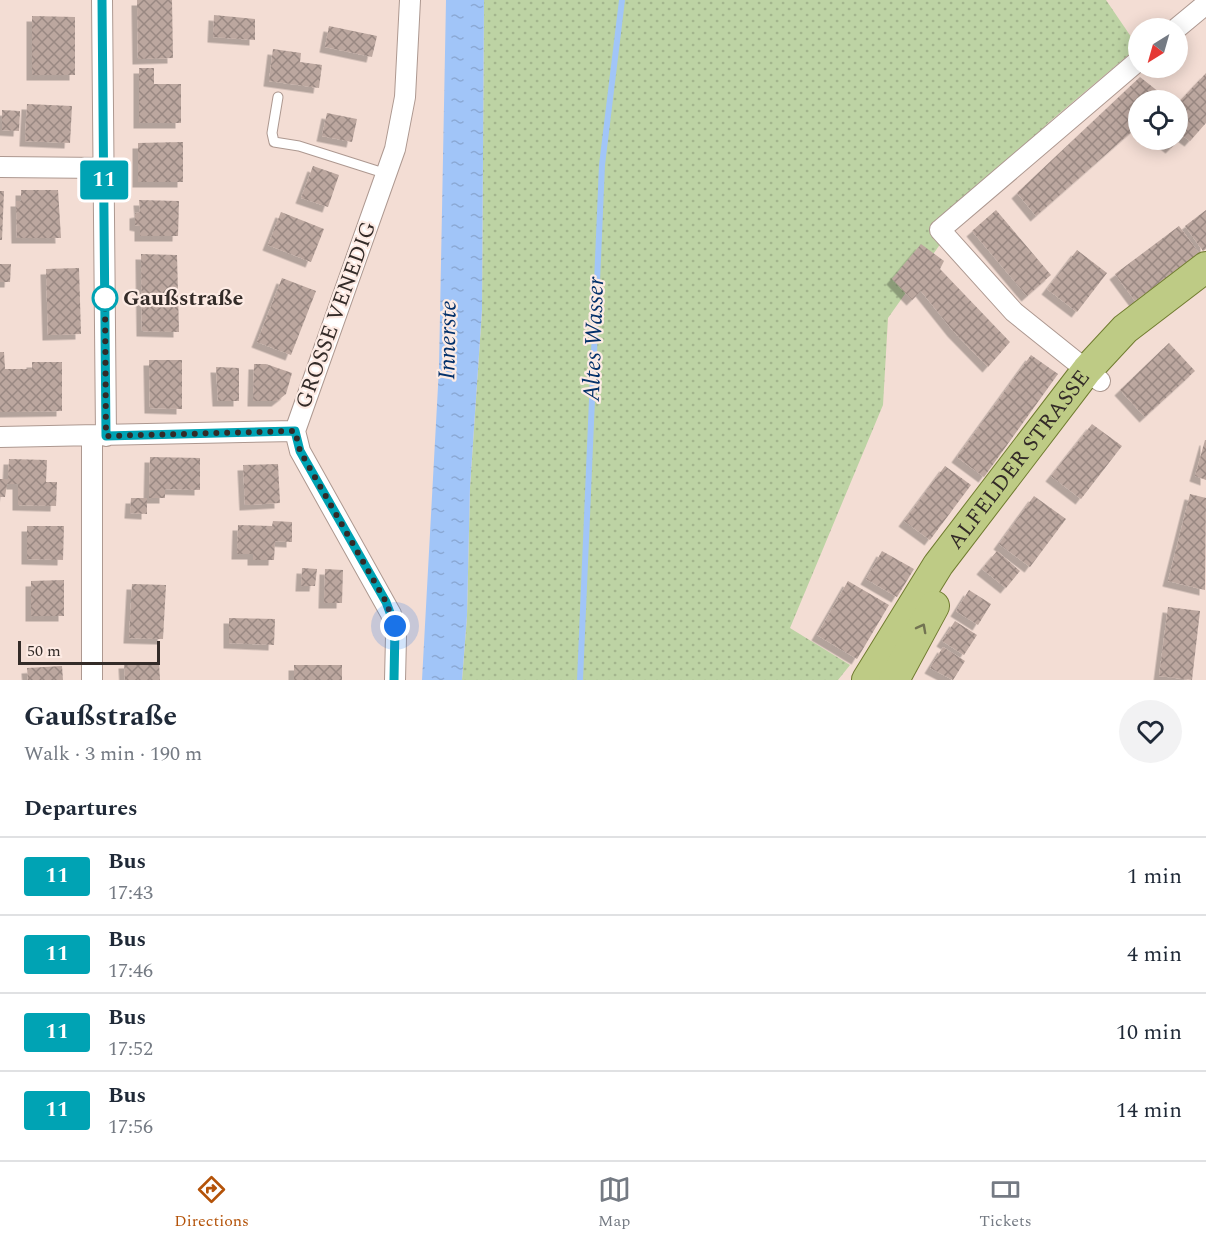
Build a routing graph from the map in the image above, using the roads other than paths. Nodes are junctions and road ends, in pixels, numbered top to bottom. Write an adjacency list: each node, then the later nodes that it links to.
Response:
1 (102, 0): 8 (street)
2 (410, 0): 9 (street, GROSSE VENEDIG)
3 (1206, 4): 4 (street)
4 (1188, 19)
5 (1128, 69): 12 (street)
6 (278, 97): 9 (lane)
7 (0, 167): 8 (street)
8 (104, 168): 14 (street)
9 (387, 174): 13 (street, GROSSE VENEDIG)
10 (1206, 267): 12 (main road, ALFELDER STRASSE)
11 (1206, 288): 12 (main road, ALFELDER STRASSE)
12 (1093, 376): 18 (main road, ALFELDER STRASSE); 19 (main road, ALFELDER STRASSE, one-way to 12)
13 (295, 431): 14 (street); 17 (street, GROSSE VENEDIG)
14 (99, 436): 15 (street); 16 (street)
15 (0, 437)
16 (92, 680)
17 (394, 680)
18 (867, 680)
19 (894, 680)

